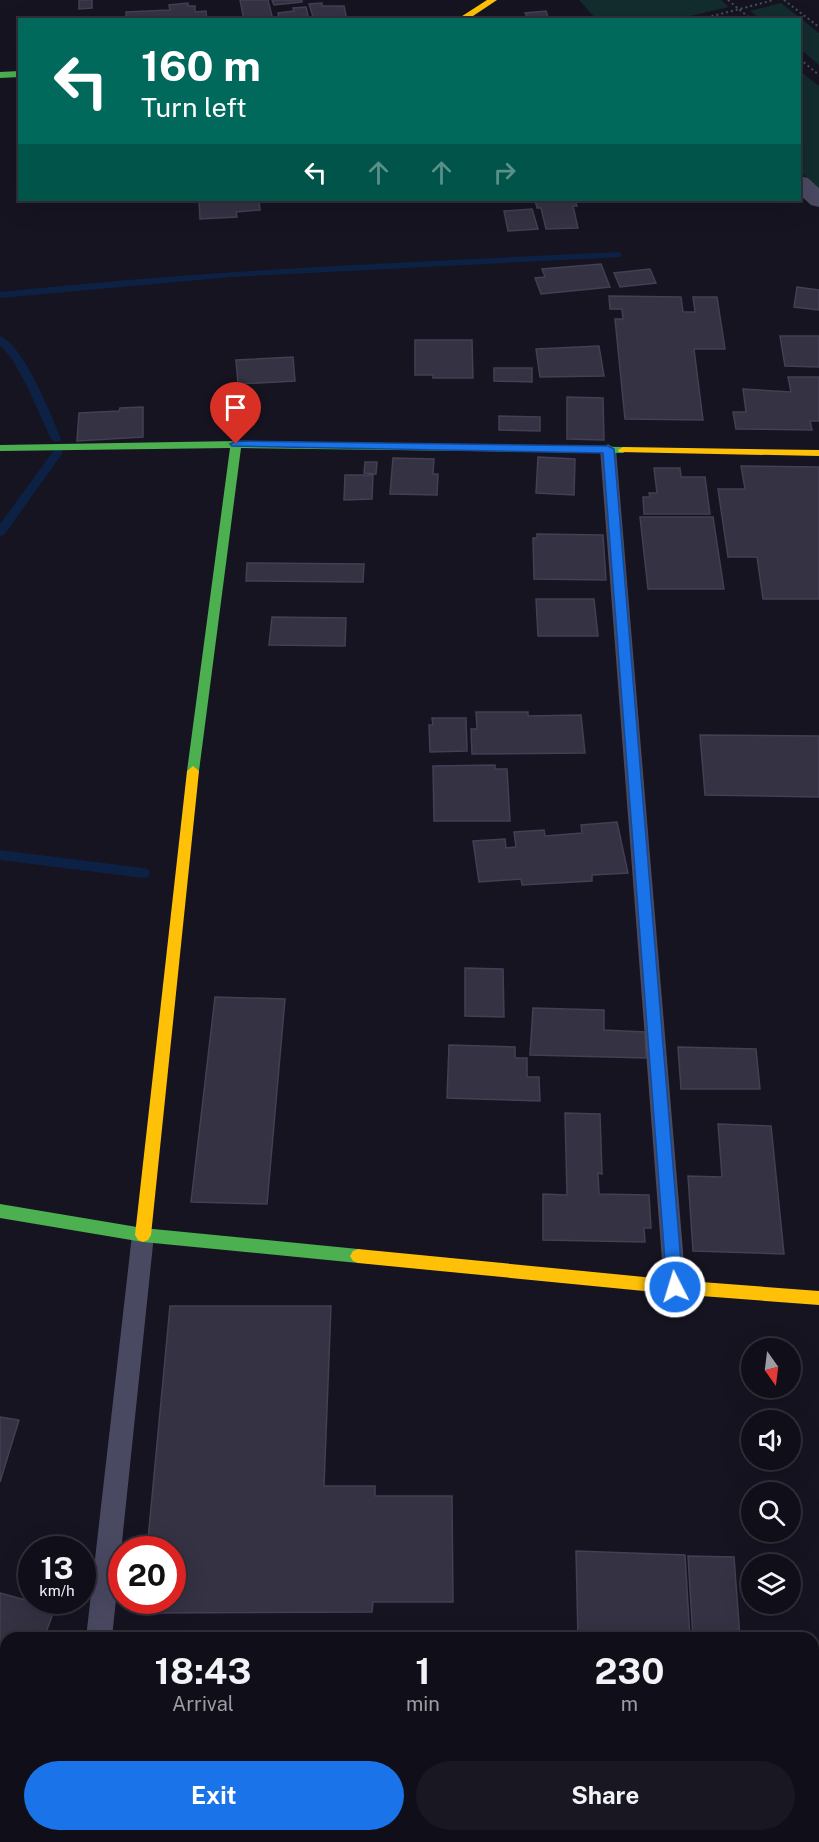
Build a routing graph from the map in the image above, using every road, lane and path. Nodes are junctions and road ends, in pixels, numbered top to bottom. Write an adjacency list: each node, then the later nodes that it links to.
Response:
1 (492, 0): 6 (street)
2 (728, 0): 5 (path)
3 (774, 0): 5 (path)
4 (784, 0): 9 (path)
5 (739, 9): 7 (path); 8 (path)
6 (463, 18)
7 (705, 18)
8 (750, 18)
9 (819, 27)
10 (801, 60): 13 (path)
11 (18, 74): 12 (street)
12 (0, 75)
13 (819, 75)
14 (801, 184): 15 (street)
15 (819, 200)
16 (236, 444): 17 (street); 18 (street); 21 (street)
17 (0, 448)
18 (608, 449): 19 (street); 22 (lane)
19 (819, 453)
20 (0, 1211): 21 (street)
21 (143, 1235): 22 (street); 24 (lane)
22 (675, 1287): 23 (street)
23 (819, 1298)
24 (100, 1632)

